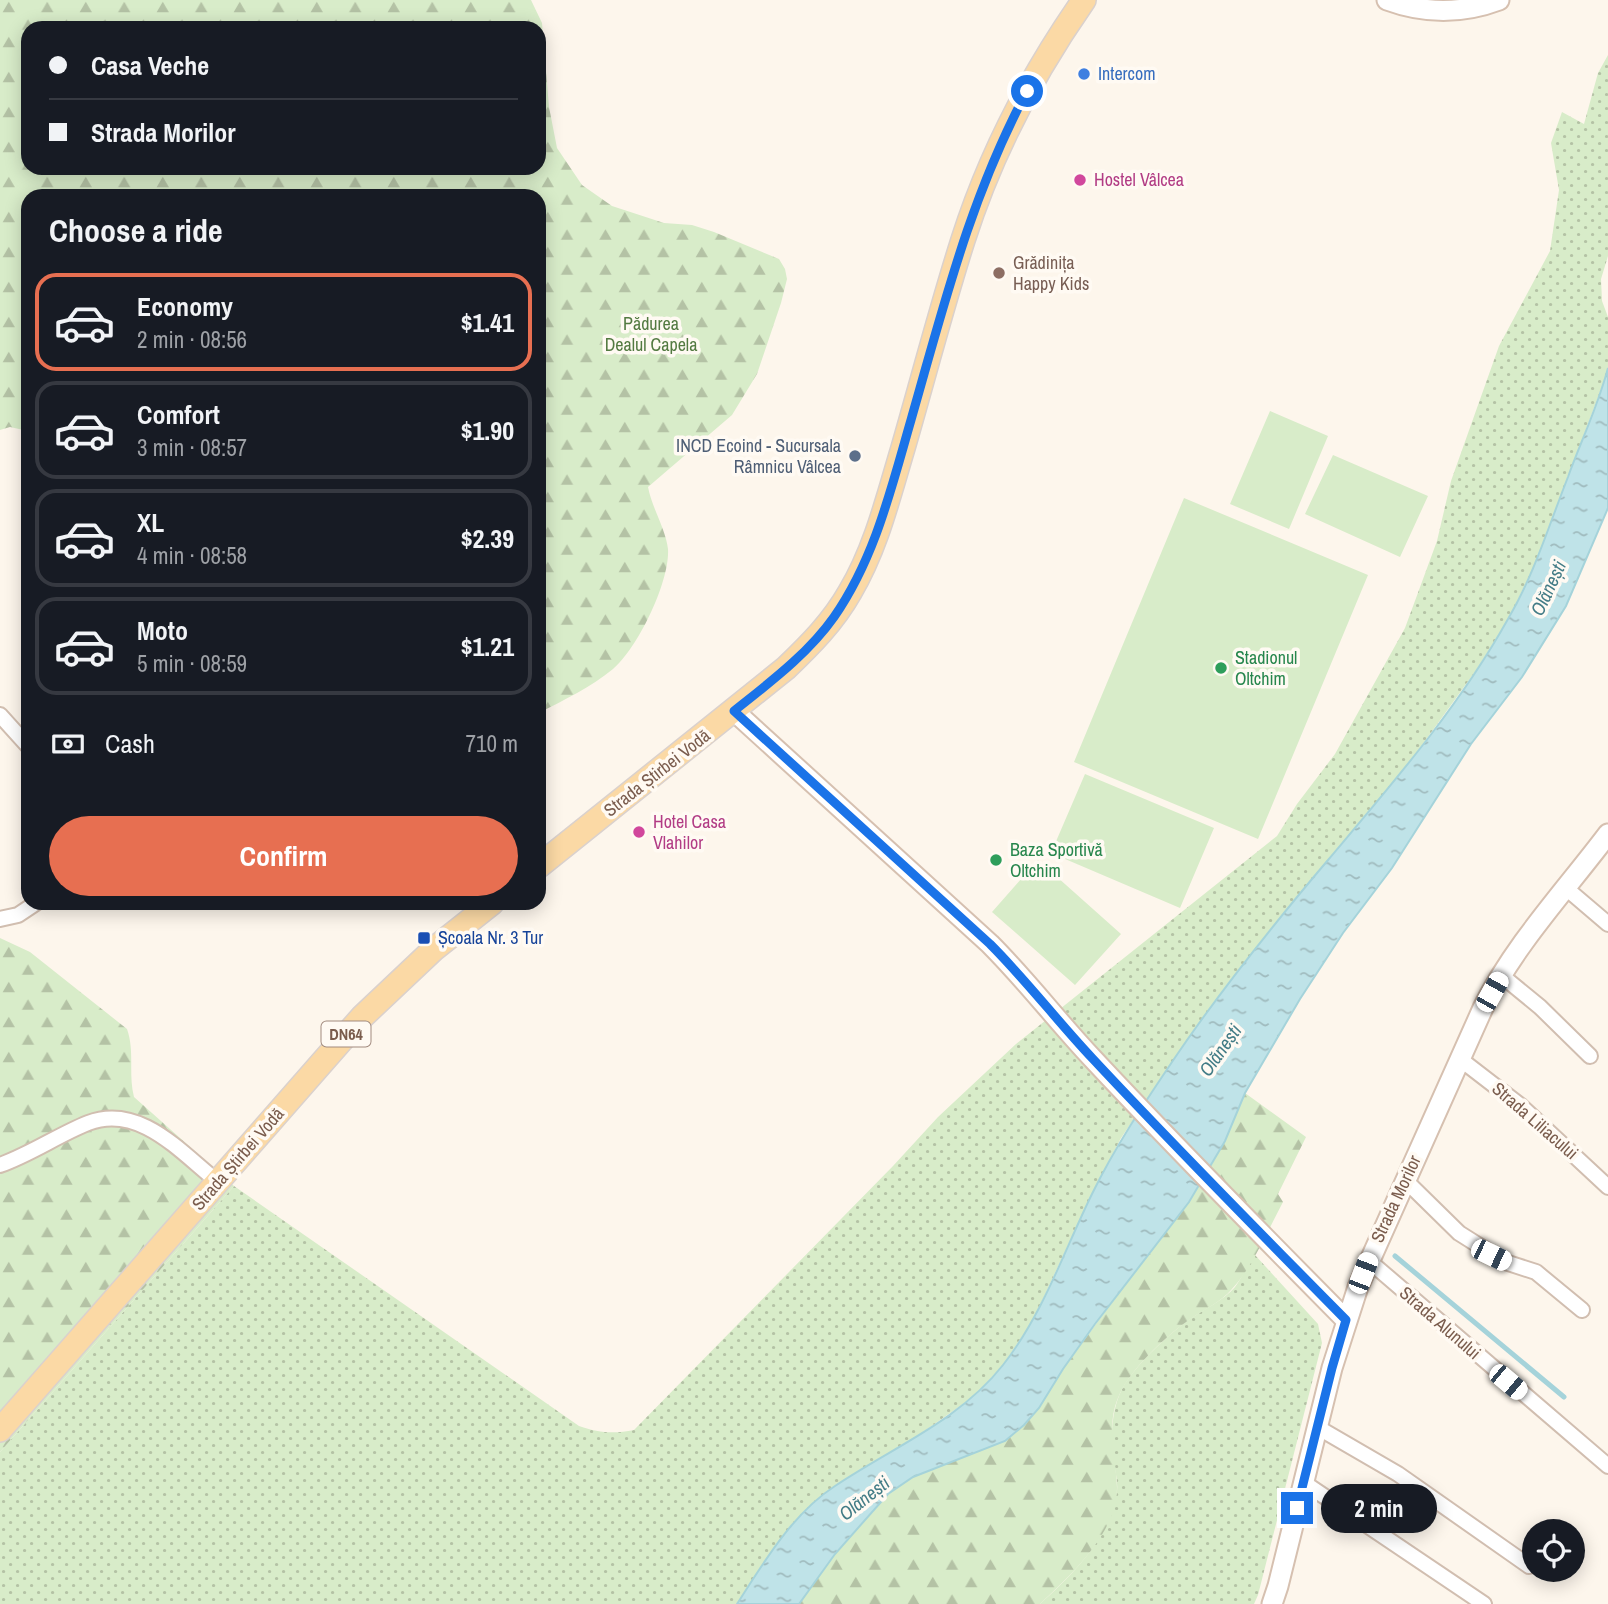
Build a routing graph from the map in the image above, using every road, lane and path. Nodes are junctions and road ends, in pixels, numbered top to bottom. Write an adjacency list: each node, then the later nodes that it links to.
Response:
1 (1084, 0): 4 (main road, Strada Știrbei Vodă)
2 (1387, 0): 3 (street)
3 (1499, 0)
4 (734, 711): 8 (main road, Strada Știrbei Vodă); 23 (street)
5 (0, 715): 6 (street)
6 (21, 738)
7 (1608, 834): 9 (street, Strada Morilor)
8 (546, 860)
9 (1567, 888): 13 (street); 14 (street, Strada Morilor)
10 (26, 910): 12 (street)
11 (483, 910): 19 (main road, Strada Știrbei Vodă / DN64)
12 (0, 919)
13 (1608, 924)
14 (1501, 975): 15 (street); 16 (street, Strada Morilor)
15 (1590, 1056)
16 (1460, 1059): 18 (street, Strada Morilor); 20 (street, Strada Liliacului)
17 (0, 1165): 19 (street)
18 (1405, 1180): 21 (street, Strada Morilor); 22 (street)
19 (218, 1182): 25 (main road, Strada Știrbei Vodă / DN64)
20 (1608, 1187)
21 (1368, 1260): 23 (street, Strada Morilor); 26 (street, Strada Alunului)
22 (1582, 1310)
23 (1346, 1320): 24 (street, Strada Morilor)
24 (1317, 1427): 27 (street, Strada Morilor); 28 (street)
25 (0, 1430)
26 (1608, 1466)
27 (1303, 1482): 29 (street, Strada Morilor); 30 (street)
28 (1522, 1561)
29 (1272, 1604)
30 (1484, 1604)

